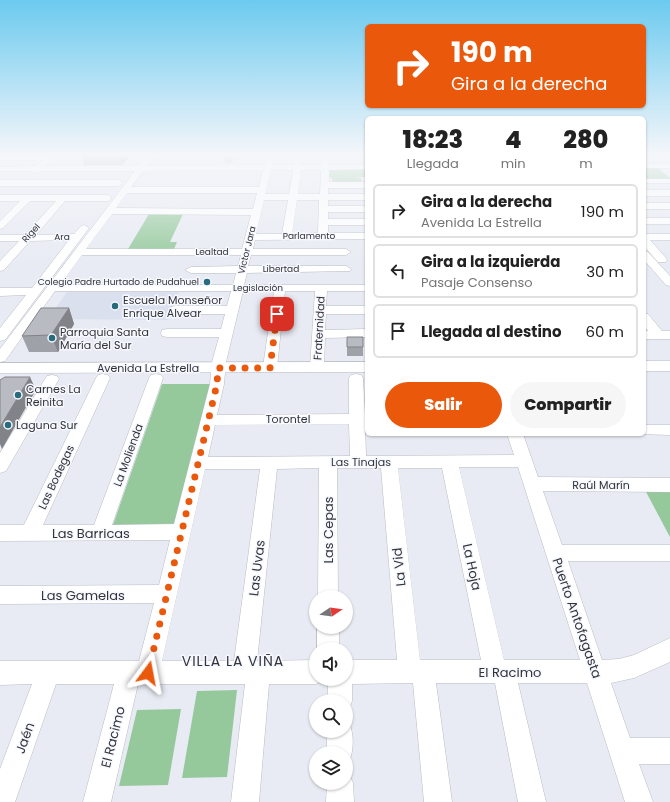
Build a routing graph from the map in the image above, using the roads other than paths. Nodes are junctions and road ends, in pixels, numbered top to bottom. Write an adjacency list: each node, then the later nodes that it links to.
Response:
1 (115, 192): 15 (street)
2 (119, 192): 20 (street)
3 (257, 192): 8 (street)
4 (293, 192): 9 (street)
5 (324, 192): 10 (street)
6 (646, 193): 7 (street)
7 (670, 193)
8 (262, 194): 9 (street); 21 (street, Víctor Jara)
9 (292, 197): 10 (street); 28 (street)
10 (324, 197): 11 (street); 18 (street)
11 (365, 197)
12 (2, 198): 13 (street)
13 (28, 198): 14 (street); 26 (street)
14 (63, 198): 15 (street); 36 (street, Rigel)
15 (108, 198): 32 (street)
16 (646, 206): 17 (street)
17 (670, 206)
18 (324, 209): 19 (street); 24 (street)
19 (365, 209)
20 (109, 211): 21 (street); 38 (street)
21 (257, 212): 27 (street, Víctor Jara)
22 (646, 221): 23 (street)
23 (670, 221)
24 (323, 222): 25 (street); 29 (street)
25 (365, 222)
26 (0, 226)
27 (251, 236): 28 (street, Parlamento); 39 (street, Víctor Jara)
28 (287, 236): 29 (street, Parlamento)
29 (323, 236): 30 (street, Parlamento)
30 (346, 236): 31 (street, Parlamento); 40 (street)
31 (365, 236)
32 (77, 237): 36 (street, Ara); 58 (street)
33 (646, 237): 34 (street)
34 (670, 237)
35 (0, 238): 36 (street, Ara)
36 (27, 238): 44 (street, Rigel)
37 (646, 242): 41 (street)
38 (79, 252): 39 (street, Lealtad); 52 (street)
39 (247, 252): 40 (street, Lealtad); 46 (street, Víctor Jara)
40 (346, 252): 47 (street)
41 (657, 254): 42 (street); 45 (street)
42 (670, 254)
43 (646, 256): 50 (street)
44 (0, 268)
45 (670, 268)
46 (243, 269): 47 (street, Libertad); 48 (street, Libertad); 53 (street, Víctor Jara)
47 (346, 269): 56 (street)
48 (191, 270)
49 (646, 270): 50 (street)
50 (659, 270): 51 (street)
51 (670, 283)
52 (52, 288): 53 (street, Legislación); 73 (street)
53 (238, 288): 54 (street, Legislación); 61 (street, Víctor Jara)
54 (280, 288): 55 (street, Legislación); 78 (street)
55 (321, 288): 56 (street, Legislación); 62 (street, Fraternidad)
56 (347, 288): 57 (street, Legislación)
57 (365, 288)
58 (35, 291): 59 (street); 65 (street)
59 (0, 292)
60 (175, 310): 61 (street)
61 (232, 310): 67 (street, Víctor Jara)
62 (320, 310): 63 (street); 68 (street, Fraternidad)
63 (365, 310)
64 (646, 319): 71 (street)
65 (6, 322): 72 (street)
66 (167, 333): 67 (street)
67 (226, 333): 79 (street, Víctor Jara)
68 (319, 334): 69 (street); 76 (street, Fraternidad)
69 (365, 334)
70 (646, 335): 71 (street)
71 (664, 335)
72 (0, 337)
73 (0, 358)
74 (646, 366): 75 (main road)
75 (670, 366)
76 (317, 367): 78 (main road, Avenida La Estrella); 80 (main road, Avenida La Estrella)
77 (0, 368): 79 (main road, Avenida La Estrella)
78 (270, 368): 79 (main road, Avenida La Estrella)
79 (217, 373): 80 (main road, Avenida La Estrella); 85 (main road, Avenida La Estrella); 88 (street, Víctor Jara)
80 (363, 374): 87 (street)
81 (646, 377): 82 (main road)
82 (670, 377)
83 (52, 378): 84 (main road, Avenida La Estrella); 86 (main road, Avenida La Estrella); 99 (street)
84 (103, 378): 85 (main road, Avenida La Estrella); 105 (street, Las Bodegas)
85 (156, 378): 102 (street, La Molienda)
86 (0, 379)
87 (362, 419): 88 (street, Torontel); 95 (street)
88 (208, 420): 98 (street, Víctor Jara)
89 (646, 430): 90 (street)
90 (670, 430)
91 (516, 436): 92 (street, Puerto Antofagasta)
92 (524, 461): 97 (street, Las Tinajas); 100 (street, Puerto Antofagasta)
93 (269, 462): 94 (street, Las Tinajas); 98 (street, Las Tinajas); 113 (street, Las Uvas)
94 (328, 462): 95 (street, Las Tinajas); 108 (street, Las Cepas)
95 (358, 462): 96 (street, Las Tinajas)
96 (389, 462): 97 (street, Las Tinajas); 116 (street, La Vid)
97 (449, 462): 117 (street, La Hoja)
98 (198, 463): 103 (street, Víctor Jara)
99 (0, 468)
100 (532, 484): 101 (street, Raúl Marín); 106 (street, Puerto Antofagasta)
101 (670, 485)
102 (100, 532): 103 (street, Las Barricas); 105 (street, Las Barricas)
103 (181, 532): 109 (street, El Racimo)
104 (0, 533): 105 (street, Las Barricas)
105 (30, 533)
106 (555, 553): 107 (street); 112 (street, Puerto Antofagasta)
107 (670, 553)
108 (328, 590)
109 (166, 594): 110 (street, Las Gamelas); 120 (street, El Racimo)
110 (0, 595)
111 (670, 649): 112 (street, El Racimo)
112 (595, 671): 117 (street, El Racimo); 121 (street, Puerto Antofagasta)
113 (251, 672): 114 (street); 120 (street); 126 (street, Las Uvas)
114 (309, 672)
115 (353, 672): 116 (street, El Racimo)
116 (416, 672): 117 (street, El Racimo); 128 (street, La Vid)
117 (499, 672): 129 (street, La Hoja)
118 (0, 673): 119 (street)
119 (48, 673): 120 (street); 124 (street, Jaén)
120 (138, 673): 125 (street, El Racimo)
121 (622, 751): 122 (street); 130 (street, Puerto Antofagasta)
122 (670, 751)
123 (340, 790): 127 (street)
124 (1, 802)
125 (97, 802)
126 (245, 802)
127 (340, 802)
128 (438, 802)
129 (532, 802)
130 (639, 802)

